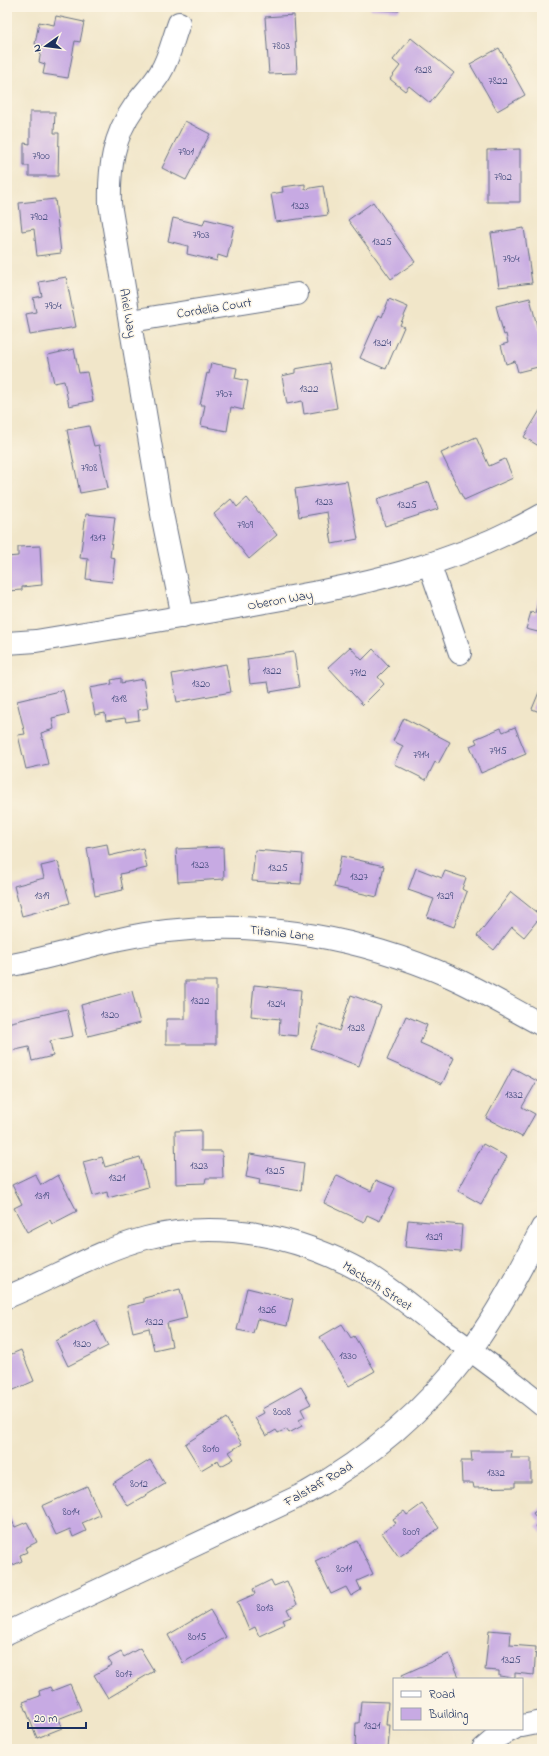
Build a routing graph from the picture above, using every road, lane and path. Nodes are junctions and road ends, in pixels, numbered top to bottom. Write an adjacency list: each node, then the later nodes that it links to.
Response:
1 (179, 24): 3 (street, Ariel Way)
2 (297, 294): 3 (street, Cordelia Court)
3 (131, 321): 6 (street, Ariel Way)
4 (542, 515): 5 (street, Oberon Way)
5 (430, 566): 6 (street, Oberon Way); 8 (street)
6 (183, 617): 7 (street, Oberon Way)
7 (7, 643)
8 (460, 653)
9 (7, 966): 10 (street, Titania Lane)
10 (542, 1025)
11 (542, 1228): 13 (street, Falstaff Road)
12 (7, 1297): 13 (street, Macbeth Street)
13 (471, 1350): 14 (street, Macbeth Street); 15 (street, Falstaff Road)
14 (542, 1405)
15 (7, 1633)
16 (542, 1722): 17 (street)
17 (523, 1726)
18 (511, 1730): 19 (street)
19 (483, 1749)

